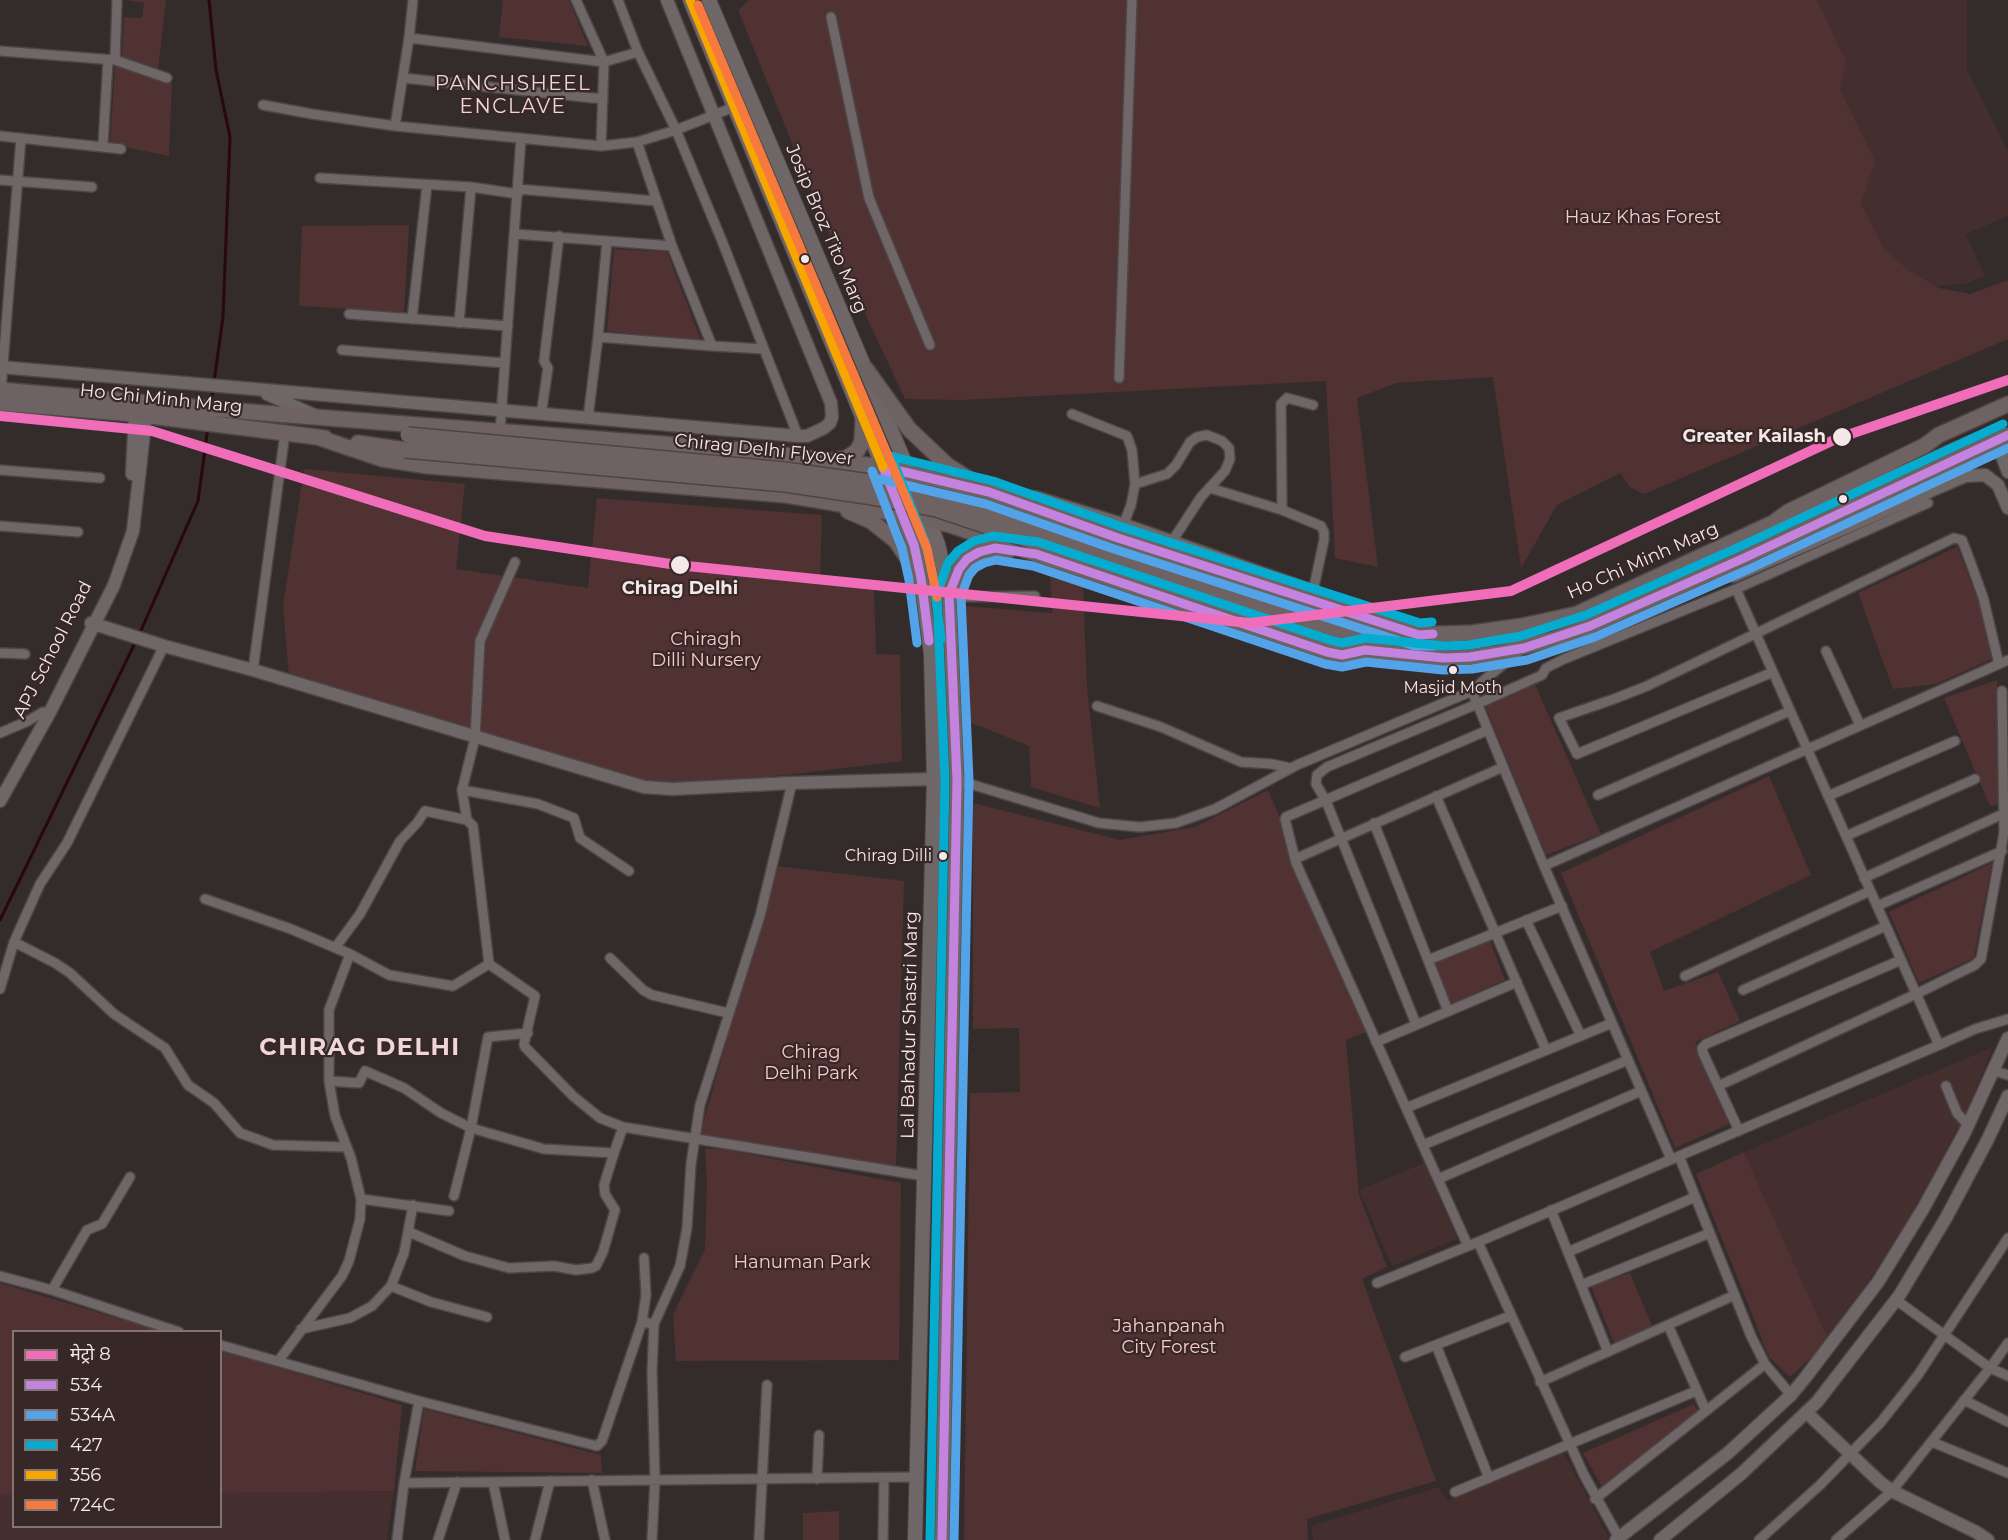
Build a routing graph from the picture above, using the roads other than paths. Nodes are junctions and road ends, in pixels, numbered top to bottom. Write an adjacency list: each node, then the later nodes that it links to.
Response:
1 (117, 0): 13 (street)
2 (413, 0): 10 (street)
3 (576, 0): 14 (street)
4 (618, 0): 12 (street)
5 (667, 0): 20 (street)
6 (690, 0): 19 (main road, Josip Broz Tito Marg)
7 (709, 0): 54 (main road, Josip Broz Tito Marg)
8 (1132, 0): 55 (street)
9 (831, 17): 48 (street)
10 (409, 38): 14 (street); 16 (street)
11 (0, 51): 13 (street)
12 (638, 52): 14 (street); 22 (street)
13 (112, 60): 15 (street); 27 (street)
14 (604, 62): 17 (street)
15 (168, 78)
16 (403, 78): 17 (street); 21 (street)
17 (603, 99): 28 (street)
18 (262, 105): 21 (street)
19 (734, 107): 20 (street); 67 (main road, Josip Broz Tito Marg)
20 (714, 115): 22 (street); 71 (street)
21 (395, 126): 25 (street)
22 (676, 130): 26 (street); 50 (street)
23 (0, 136): 24 (street)
24 (21, 138): 27 (street); 32 (street)
25 (521, 138): 28 (street); 36 (street)
26 (637, 142): 28 (street); 37 (street)
27 (103, 145): 29 (street)
28 (601, 146)
29 (120, 149)
30 (320, 178): 33 (street)
31 (0, 180): 32 (street)
32 (18, 182): 35 (street); 42 (street)
33 (427, 185): 34 (street); 44 (street)
34 (471, 187): 36 (street); 45 (street)
35 (92, 188)
36 (518, 191): 37 (street); 38 (street)
37 (656, 201): 41 (street)
38 (515, 234): 39 (street); 46 (street)
39 (558, 236): 40 (street); 64 (street)
40 (607, 241): 41 (street); 47 (street)
41 (672, 246): 49 (street)
42 (5, 273): 53 (street)
43 (349, 314): 44 (street)
44 (412, 319): 45 (street)
45 (459, 323): 46 (street)
46 (508, 326): 52 (street)
47 (598, 337): 49 (street); 66 (street)
48 (930, 345)
49 (712, 346): 50 (street)
50 (764, 349): 71 (street)
51 (342, 350): 52 (street)
52 (505, 363): 61 (street)
53 (1, 367): 56 (street); 57 (street)
54 (866, 369): 79 (main road, Josip Broz Tito Marg); 85 (main road)
55 (1119, 378)
56 (261, 391): 61 (street); 65 (street)
57 (0, 394): 60 (main road, Ho Chi Minh Marg)
58 (2008, 404): 95 (main road, Ho Chi Minh Marg)
59 (1312, 405): 91 (street)
60 (143, 411): 62 (main road, Ho Chi Minh Marg); 69 (main road, Ho Chi Minh Marg); 109 (street)
61 (501, 411): 64 (street); 68 (street)
62 (263, 413): 65 (main road); 73 (main road, Chirag Delhi Flyover)
63 (1072, 414): 82 (street)
64 (541, 415): 66 (street)
65 (316, 416): 68 (main road)
66 (588, 418): 71 (street)
67 (863, 420): 75 (main road); 77 (main road, Josip Broz Tito Marg)
68 (500, 431): 74 (main road)
69 (285, 433): 72 (main road, Ho Chi Minh Marg); 120 (street)
70 (2008, 435): 102 (main road, bridge)
71 (798, 436)
72 (317, 437): 73 (main road, Chirag Delhi Flyover); 83 (main road)
73 (406, 443): 110 (main road, Chirag Delhi Flyover, bridge)
74 (649, 443): 75 (main road); 83 (main road)
75 (830, 461): 77 (main road)
76 (2007, 465): 80 (street, Ho Chi Minh Marg)
77 (883, 467): 79 (main road); 92 (main road, Josip Broz Tito Marg)
78 (0, 470): 81 (street)
79 (909, 472): 85 (main road); 93 (main road, Josip Broz Tito Marg)
80 (1899, 472): 86 (street); 95 (street, Ho Chi Minh Marg)
81 (100, 478)
82 (1135, 484): 84 (street); 94 (street)
83 (645, 485): 88 (main road)
84 (1210, 488): 91 (street); 99 (street)
85 (988, 492): 87 (main road)
86 (1908, 499): 90 (street, Ho Chi Minh Marg); 102 (street, Ho Chi Minh Marg)
87 (1010, 500): 94 (street); 98 (main road)
88 (828, 502): 92 (main road); 104 (main road)
89 (1928, 503): 105 (street)
90 (2008, 508)
91 (1282, 510): 106 (street)
92 (902, 514): 93 (main road); 104 (main road, Lal Bahadur Shastri Marg)
93 (929, 520): 100 (main road); 107 (main road)
94 (1124, 523): 98 (street); 99 (street)
95 (1773, 523): 111 (main road, Ho Chi Minh Marg)
96 (0, 526): 97 (street)
97 (78, 532)
98 (1117, 537): 99 (main road); 103 (main road)
99 (1168, 547): 106 (main road)
100 (1036, 554): 103 (main road); 107 (main road)
101 (515, 562): 131 (street)
102 (1711, 572): 114 (main road, Ho Chi Minh Marg)
103 (1102, 575): 115 (main road)
104 (921, 578): 136 (main road, Lal Bahadur Shastri Marg)
105 (1736, 589): 112 (street); 124 (street)
106 (1313, 595): 111 (main road)
107 (949, 596): 108 (street); 138 (main road)
108 (1035, 596)
109 (93, 624): 113 (street); 127 (street, APJ School Road); 145 (street)
110 (1323, 632): 111 (main road, Chirag Delhi Flyover); 115 (main road, Chirag Delhi Flyover)
111 (1419, 635)
112 (1756, 635): 119 (street); 121 (street); 121 (street)
113 (159, 645): 120 (street); 164 (street)
114 (1524, 648): 115 (main road, Ho Chi Minh Marg); 123 (street)
115 (1365, 650)
116 (1826, 651): 128 (street)
117 (0, 653): 118 (street)
118 (25, 654)
119 (2004, 662): 128 (street)
120 (253, 670): 131 (street)
121 (1773, 672): 126 (street)
122 (2002, 691): 147 (street)
123 (1472, 692): 124 (street); 135 (street)
124 (1477, 704): 129 (street); 146 (street)
125 (1096, 706): 135 (street)
126 (1790, 711): 133 (street); 142 (street)
127 (43, 712): 130 (street); 140 (street, APJ School Road)
128 (1860, 725): 133 (street)
129 (1488, 730): 134 (street); 146 (street)
130 (0, 733)
131 (475, 738): 139 (street); 141 (street)
132 (1955, 741): 144 (street)
133 (1806, 748): 144 (street); 154 (street)
134 (1503, 767): 143 (street); 154 (street)
135 (1290, 768): 138 (street)
136 (934, 779): 139 (street); 205 (main road, Lal Bahadur Shastri Marg)
137 (1975, 779): 150 (street)
138 (957, 780): 284 (main road)
139 (792, 783): 177 (street)
140 (0, 790)
141 (462, 790): 148 (street); 155 (street)
142 (1598, 795)
143 (1436, 796): 149 (street); 163 (street)
144 (1828, 796): 150 (street)
145 (0, 801)
146 (1326, 801): 151 (street); 153 (street)
147 (2005, 813): 152 (street); 156 (street)
148 (467, 820): 165 (street); 170 (street)
149 (1374, 823): 151 (street); 168 (street)
150 (1846, 836): 156 (street)
151 (1341, 837): 153 (street); 180 (street)
152 (2002, 851): 160 (street); 175 (street)
153 (1295, 859): 184 (street)
154 (1544, 866): 159 (street)
155 (629, 871)
156 (1864, 878): 157 (street)
157 (1870, 891): 160 (street); 171 (street)
158 (205, 899): 165 (street)
159 (1562, 906): 161 (street); 179 (street)
160 (1877, 906): 162 (street)
161 (1526, 920): 163 (street); 182 (street)
162 (1886, 926): 169 (street); 174 (street)
163 (1495, 932): 168 (street); 172 (street)
164 (14, 942): 173 (street); 202 (street)
165 (335, 948): 166 (street)
166 (350, 954): 170 (street); 190 (street)
167 (610, 958): 177 (street)
168 (1428, 960): 176 (street)
169 (1901, 960): 175 (street); 191 (street)
170 (489, 964): 181 (street)
171 (1685, 976)
172 (1517, 982): 176 (street); 186 (street)
173 (0, 989)
174 (1743, 990)
175 (1916, 994): 185 (street); 191 (street)
176 (1448, 1011): 180 (street)
177 (728, 1013): 200 (street)
178 (2008, 1019): 185 (street)
179 (1612, 1023): 182 (street); 187 (street)
180 (1416, 1024): 184 (street)
181 (528, 1033): 197 (street); 198 (street)
182 (1581, 1036): 186 (street)
183 (2008, 1038): 188 (street)
184 (1376, 1042): 195 (street)
185 (1939, 1045): 199 (street)
186 (1546, 1050): 195 (street)
187 (1628, 1060): 193 (street); 201 (street)
188 (1994, 1071): 189 (street); 196 (street)
189 (2008, 1075)
190 (329, 1081): 198 (street); 202 (street)
191 (1718, 1086): 199 (street)
192 (1946, 1086): 196 (street)
193 (1641, 1091): 204 (street); 207 (street)
194 (2008, 1096): 227 (street)
195 (1406, 1108): 201 (street)
196 (1968, 1125): 248 (street)
197 (622, 1127): 200 (street); 203 (street)
198 (471, 1128): 203 (street); 208 (street)
199 (1739, 1131): 204 (street)
200 (694, 1139): 205 (street); 231 (street)
201 (1423, 1145): 207 (street)
202 (346, 1147): 210 (street)
203 (614, 1153): 214 (street)
204 (1675, 1158): 209 (street); 213 (street)
205 (924, 1176): 259 (main road, Lal Bahadur Shastri Marg)
206 (130, 1177): 225 (street)
207 (1438, 1179): 218 (street)
208 (454, 1196)
209 (1695, 1197): 215 (street); 219 (street)
210 (361, 1199): 211 (street); 233 (street)
211 (413, 1205): 212 (street); 214 (street)
212 (449, 1210)
213 (1551, 1210): 217 (street); 219 (street)
214 (409, 1232): 224 (street)
215 (1710, 1233): 223 (street); 226 (street)
216 (2008, 1238): 235 (street)
217 (1478, 1242): 218 (street); 228 (street)
218 (1468, 1246): 222 (street)
219 (1568, 1252): 223 (street)
220 (644, 1258): 230 (street)
221 (0, 1276): 225 (street)
222 (1377, 1283)
223 (1581, 1285): 239 (street)
224 (391, 1286): 229 (street); 233 (street)
225 (52, 1290): 234 (street)
226 (1735, 1295): 232 (street); 242 (street)
227 (1896, 1300): 235 (street); 252 (street)
228 (1510, 1316): 237 (street); 245 (street)
229 (487, 1317)
230 (642, 1322): 231 (street); 250 (street)
231 (654, 1324): 262 (street)
232 (1668, 1325): 239 (street); 247 (street)
233 (301, 1329): 241 (street)
234 (172, 1330)
235 (1945, 1335): 243 (street); 257 (street)
236 (2008, 1343): 243 (street)
237 (1436, 1345): 240 (street); 261 (street)
238 (222, 1346): 241 (street)
239 (1608, 1352): 245 (street)
240 (1405, 1357)
241 (279, 1360): 250 (street)
242 (1765, 1364): 248 (street); 251 (street)
243 (1990, 1368): 244 (street); 249 (street)
244 (2008, 1376)
245 (1540, 1382): 256 (street)
246 (767, 1385): 263 (street)
247 (1696, 1390): 251 (street); 256 (street)
248 (1791, 1395): 274 (street)
249 (1964, 1400): 253 (street); 255 (street)
250 (419, 1401): 269 (street)
251 (1706, 1411): 272 (street)
252 (1806, 1412): 257 (street); 285 (street)
253 (2008, 1422)
254 (819, 1435): 264 (street)
255 (1932, 1442): 258 (street); 270 (street)
256 (1570, 1444): 261 (street); 272 (street)
257 (1852, 1454): 270 (street); 286 (street)
258 (2008, 1473)
259 (916, 1477): 260 (street); 283 (main road, Lal Bahadur Shastri Marg)
260 (884, 1478): 264 (street); 282 (street)
261 (1489, 1478): 271 (street)
262 (655, 1479): 263 (street); 265 (street); 280 (street)
263 (762, 1479): 264 (street); 281 (street)
264 (817, 1479)
265 (592, 1480): 266 (street); 279 (street)
266 (550, 1481): 268 (street); 278 (street)
267 (457, 1482): 268 (street); 269 (street); 276 (street)
268 (493, 1482): 277 (street)
269 (404, 1483): 275 (street)
270 (1892, 1491): 273 (street); 287 (street)
271 (1455, 1492)
272 (1595, 1498): 274 (street)
273 (1972, 1536): 288 (street)
274 (1623, 1538)
275 (397, 1540)
276 (438, 1540)
277 (505, 1540)
278 (535, 1540)
279 (605, 1540)
280 (652, 1540)
281 (759, 1540)
282 (883, 1540)
283 (915, 1540)
284 (942, 1540)
285 (1660, 1540)
286 (1759, 1540)
287 (1836, 1540)
288 (1988, 1540)

